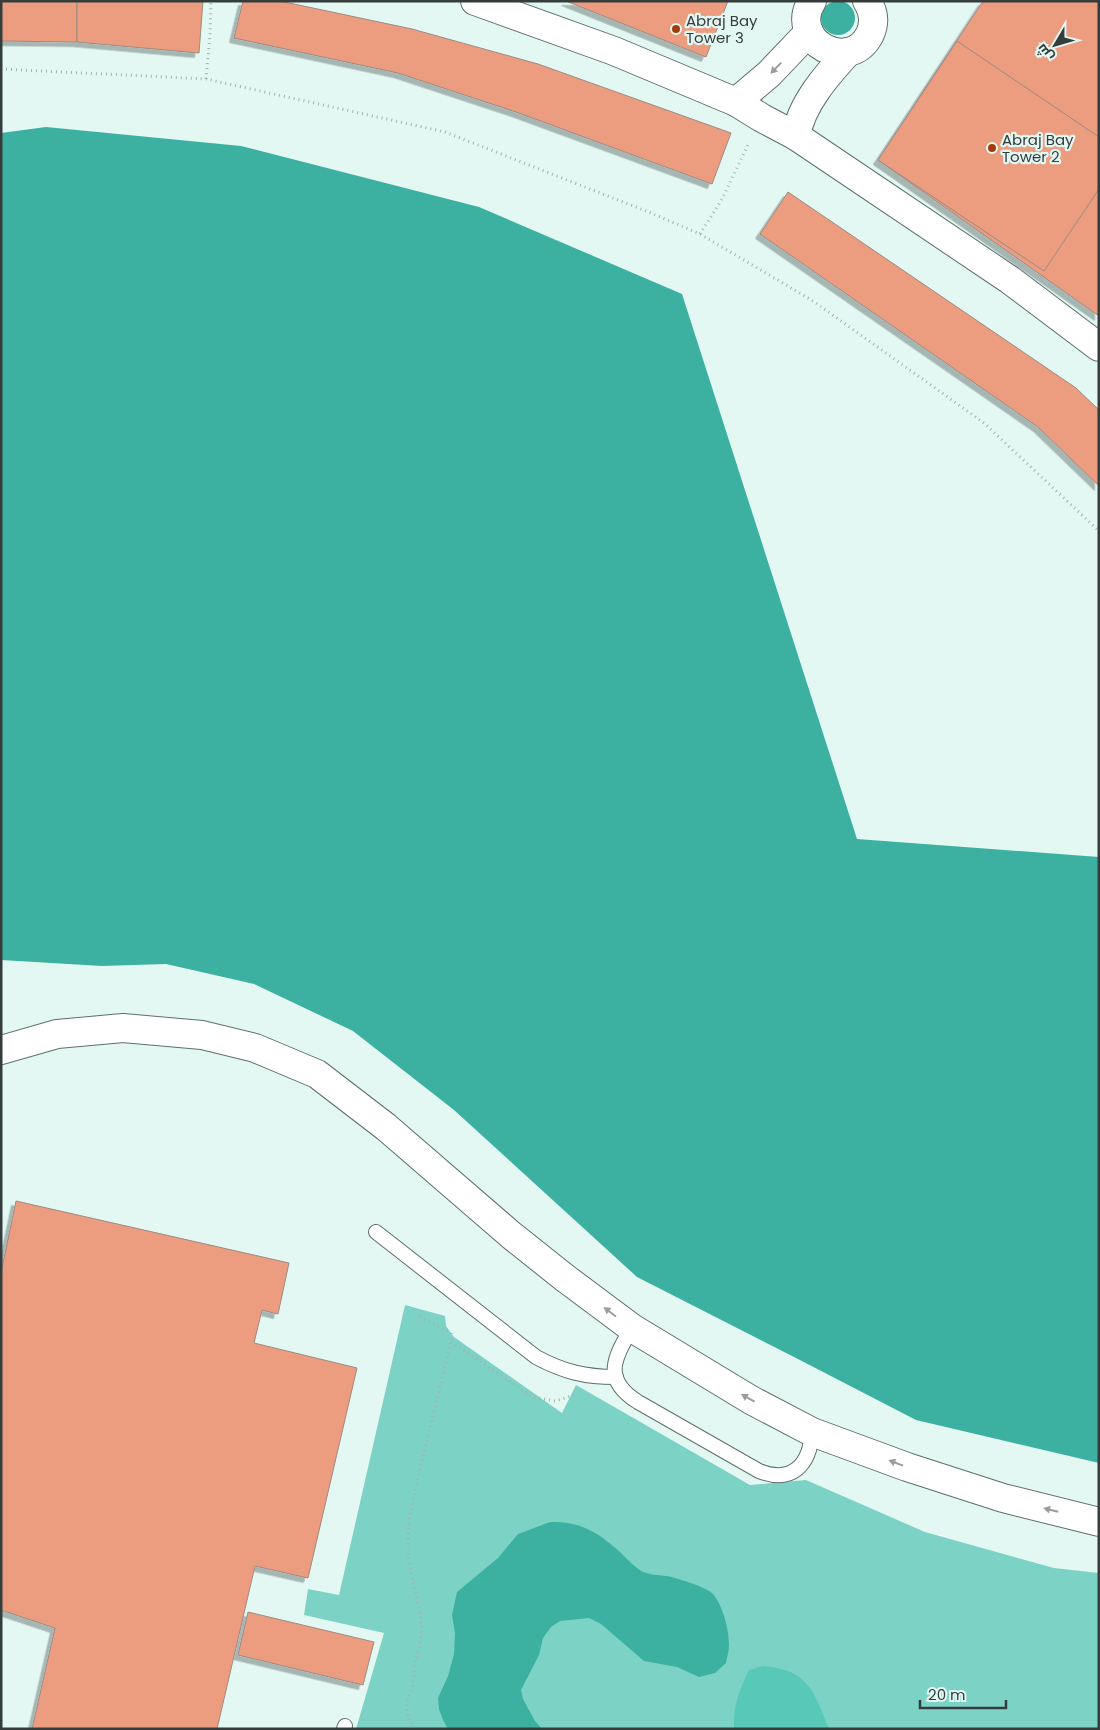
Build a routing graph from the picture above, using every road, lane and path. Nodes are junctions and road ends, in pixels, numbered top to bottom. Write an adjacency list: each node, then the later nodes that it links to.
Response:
1 (211, 1): 8 (path)
2 (474, 1): 9 (street)
3 (812, 1): 5 (street)
4 (875, 7): 6 (street)
5 (808, 32): 6 (street); 9 (street, one-way to 9)
6 (848, 52): 10 (street)
7 (1, 69): 8 (path)
8 (206, 79): 12 (path)
9 (736, 102): 10 (street)
10 (796, 136): 13 (street)
11 (750, 140): 12 (path)
12 (700, 234): 14 (path)
13 (1099, 347)
14 (1099, 531)
15 (1, 1050): 18 (street, one-way to 15)
16 (376, 1232): 20 (lane)
17 (419, 1316): 19 (path)
18 (632, 1328): 21 (lane); 22 (street, one-way to 18)
19 (451, 1342): 20 (path); 24 (path)
20 (595, 1377): 21 (lane)
21 (616, 1377): 22 (lane)
22 (812, 1432): 23 (street, one-way to 22)
23 (1099, 1522)
24 (414, 1729)

